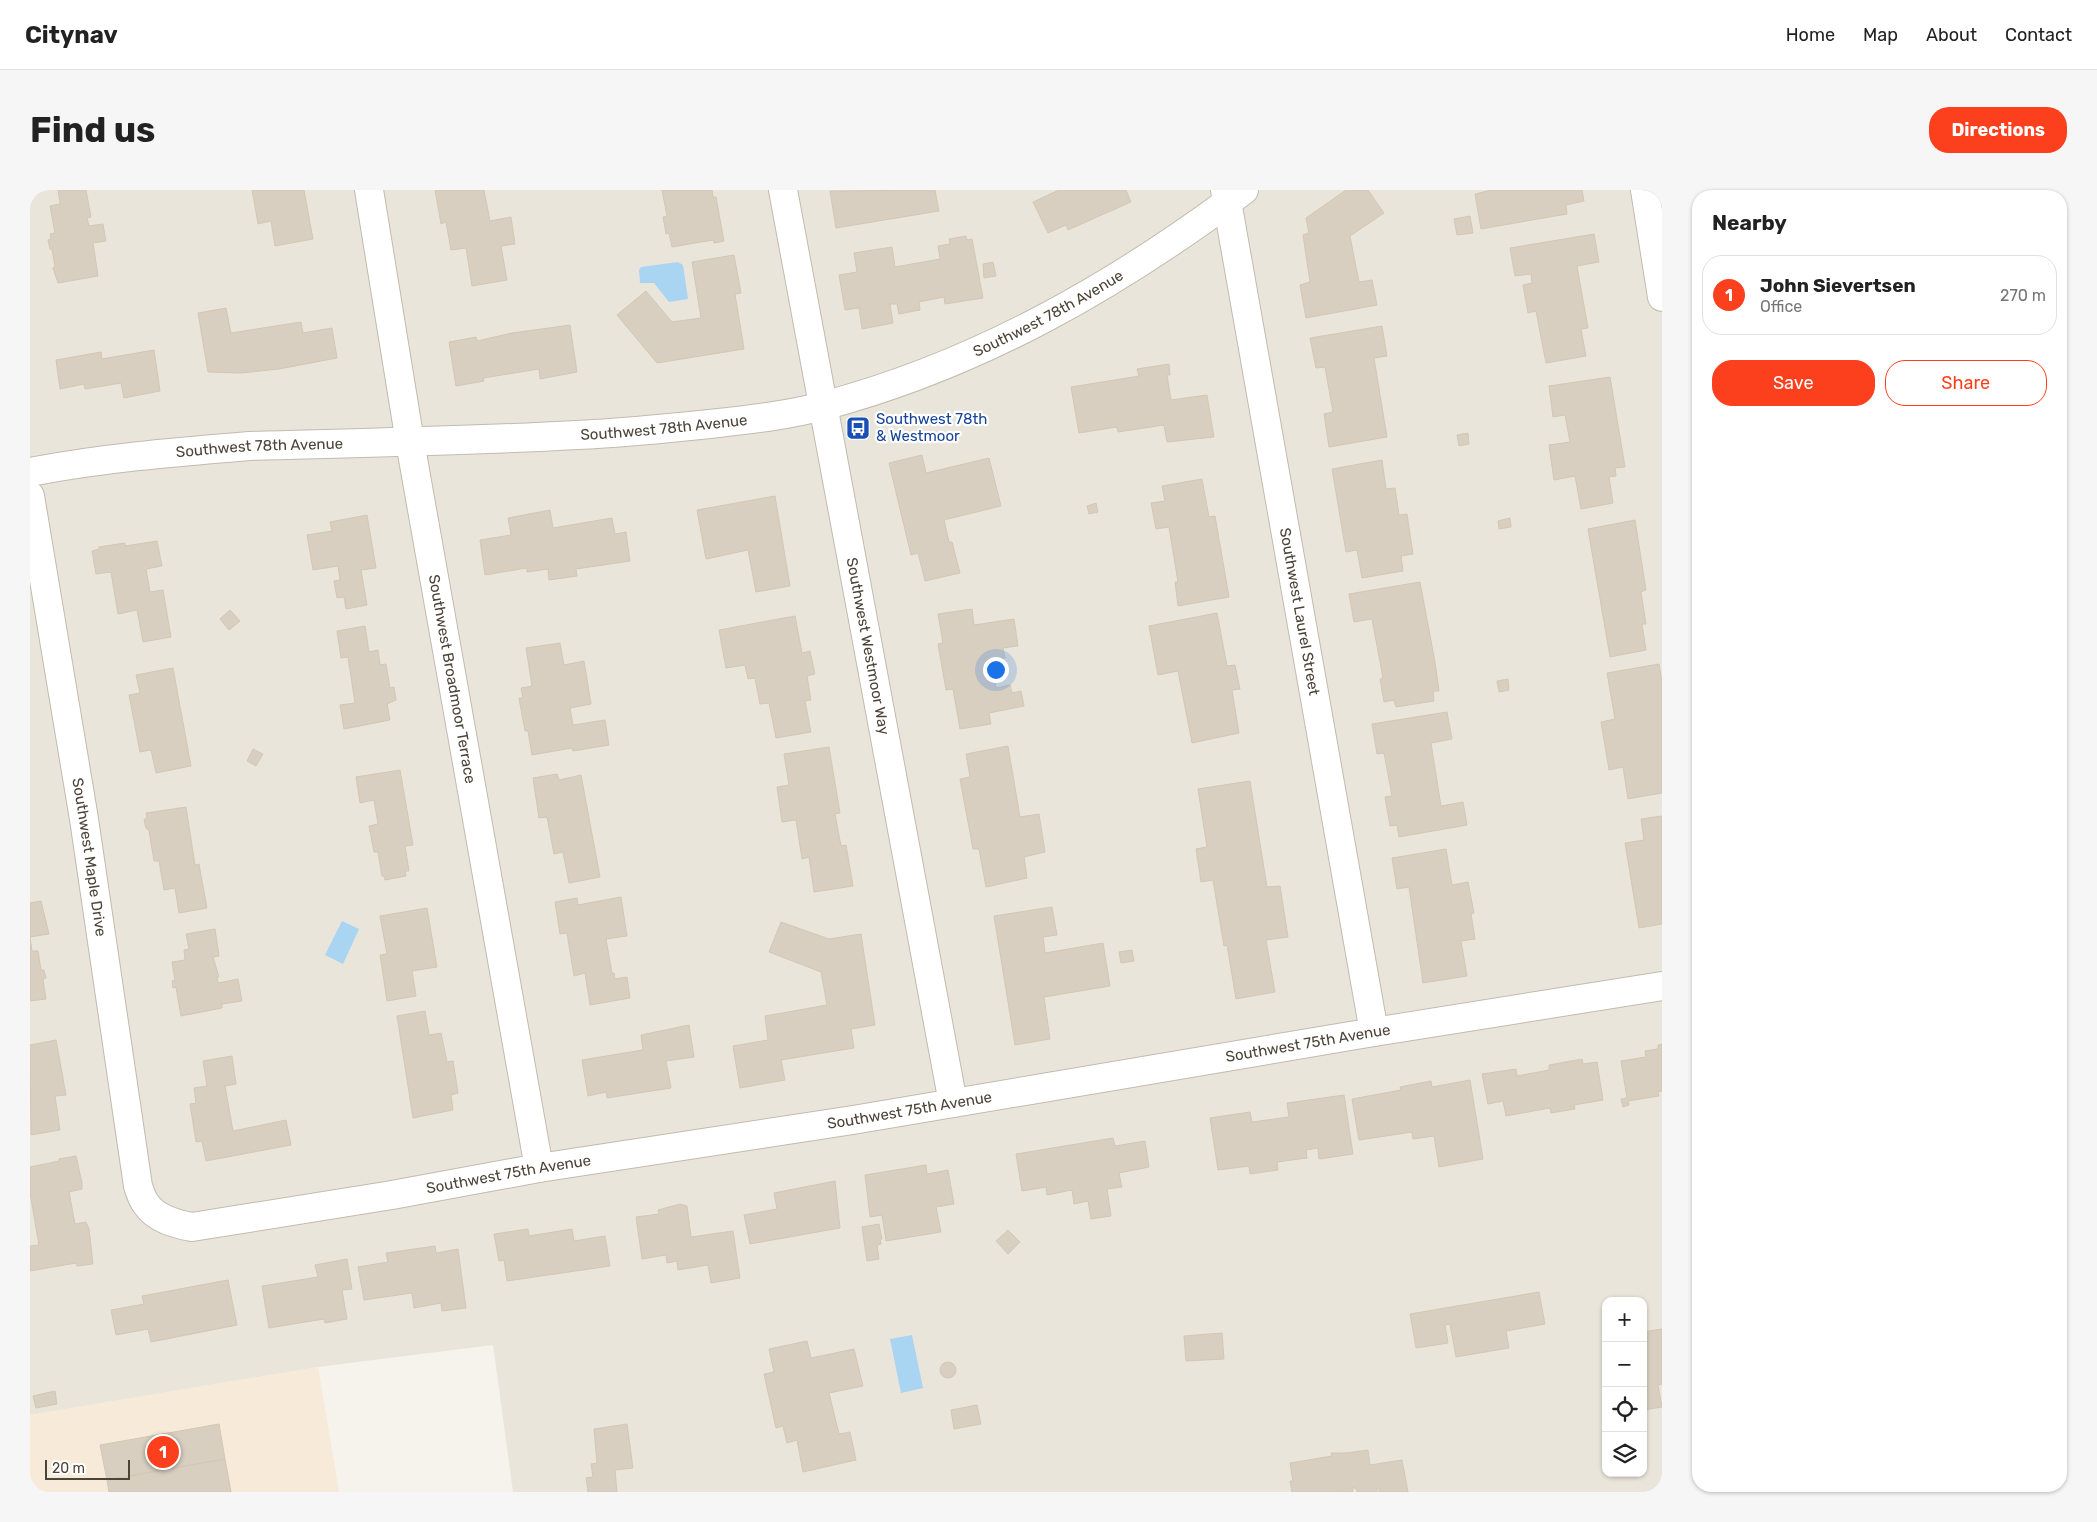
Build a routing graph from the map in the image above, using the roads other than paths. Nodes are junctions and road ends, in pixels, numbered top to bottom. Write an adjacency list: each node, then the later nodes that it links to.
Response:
1 (369, 190): 7 (street, Southwest Broadmoor Terrace)
2 (784, 190): 6 (street, Southwest Westmoor Way)
3 (1645, 190): 5 (street)
4 (1232, 194): 6 (street, Southwest 78th Avenue); 11 (street, Southwest Laurel Street)
5 (1662, 297)
6 (823, 406): 7 (street, Southwest 78th Avenue); 12 (street, Southwest Westmoor Way)
7 (410, 442): 8 (street, Southwest 78th Avenue); 13 (street, Southwest Broadmoor Terrace)
8 (30, 472)
9 (30, 496): 14 (street, Southwest Maple Drive)
10 (1662, 986): 11 (street, Southwest 75th Avenue)
11 (1374, 1032): 12 (street, Southwest 75th Avenue)
12 (953, 1103): 13 (street, Southwest 75th Avenue)
13 (540, 1168): 14 (street, Southwest 75th Avenue)
14 (157, 1214)

